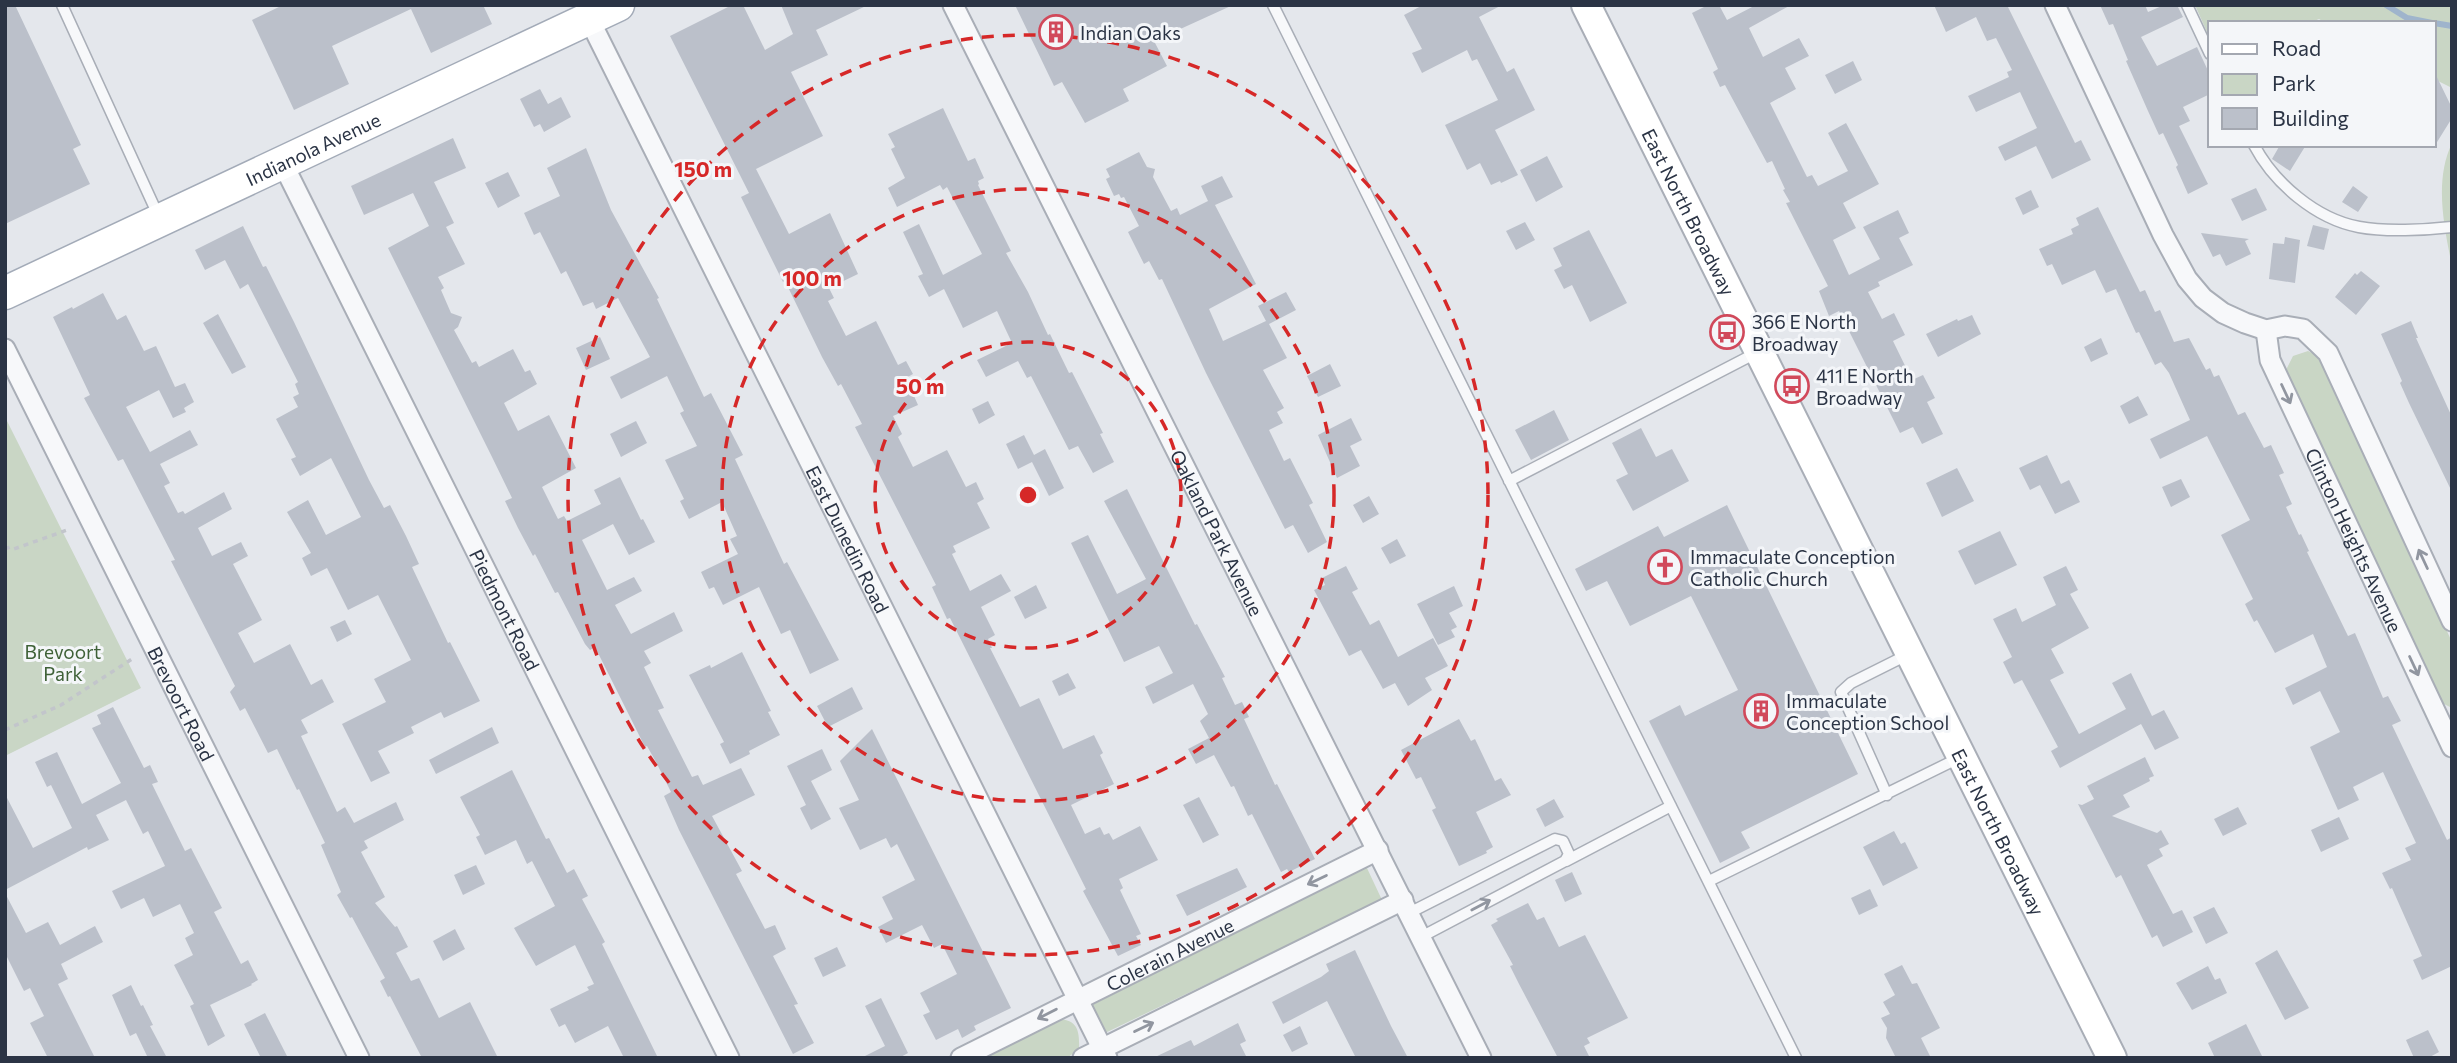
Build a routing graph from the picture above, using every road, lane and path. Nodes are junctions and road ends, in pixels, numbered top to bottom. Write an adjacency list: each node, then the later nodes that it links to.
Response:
1 (62, 5): 12 (lane)
2 (618, 5): 8 (main road, Indianola Avenue)
3 (953, 5): 29 (street, Oakland Park Avenue)
4 (1273, 5): 18 (lane)
5 (1586, 5): 17 (main road, East North Broadway)
6 (2055, 5): 15 (street)
7 (2187, 5): 9 (lane)
8 (589, 19): 11 (main road, Indianola Avenue); 34 (street, East Dunedin Road)
9 (2208, 50)
10 (2255, 147): 13 (lane)
11 (282, 162): 12 (main road, Indianola Avenue); 37 (street, Piedmont Road)
12 (160, 220): 14 (main road, Indianola Avenue)
13 (2452, 228)
14 (5, 293)
15 (2266, 330): 21 (street, one-way to 15); 25 (street, Clinton Heights Avenue, one-way to 25)
16 (5, 349): 36 (street, Brevoort Road)
17 (1759, 351): 18 (lane); 22 (main road, East North Broadway)
18 (1509, 481): 28 (lane)
19 (70, 529): 20 (path)
20 (5, 549)
21 (2452, 621)
22 (1910, 653): 26 (main road, East North Broadway); 27 (lane)
23 (135, 657): 24 (path)
24 (5, 730)
25 (2449, 735)
26 (1962, 757): 27 (lane); 42 (main road, East North Broadway)
27 (1887, 795): 31 (lane)
28 (1671, 806): 30 (lane); 31 (lane)
29 (1378, 850): 32 (street, Oakland Park Avenue); 34 (street, Colerain Avenue, one-way to 34)
30 (1565, 861): 32 (lane); 33 (lane, one-way to 30)
31 (1709, 881): 41 (lane)
32 (1406, 906): 33 (street, Oakland Park Avenue); 35 (street, one-way to 32)
33 (1421, 937): 40 (street, Oakland Park Avenue)
34 (1077, 999): 35 (street, East Dunedin Road); 38 (street, Colerain Avenue, one-way to 38)
35 (1104, 1053): 39 (street)
36 (359, 1058)
37 (729, 1058)
38 (961, 1058)
39 (1083, 1058)
40 (1481, 1058)
41 (1796, 1058)
42 (2112, 1058)

